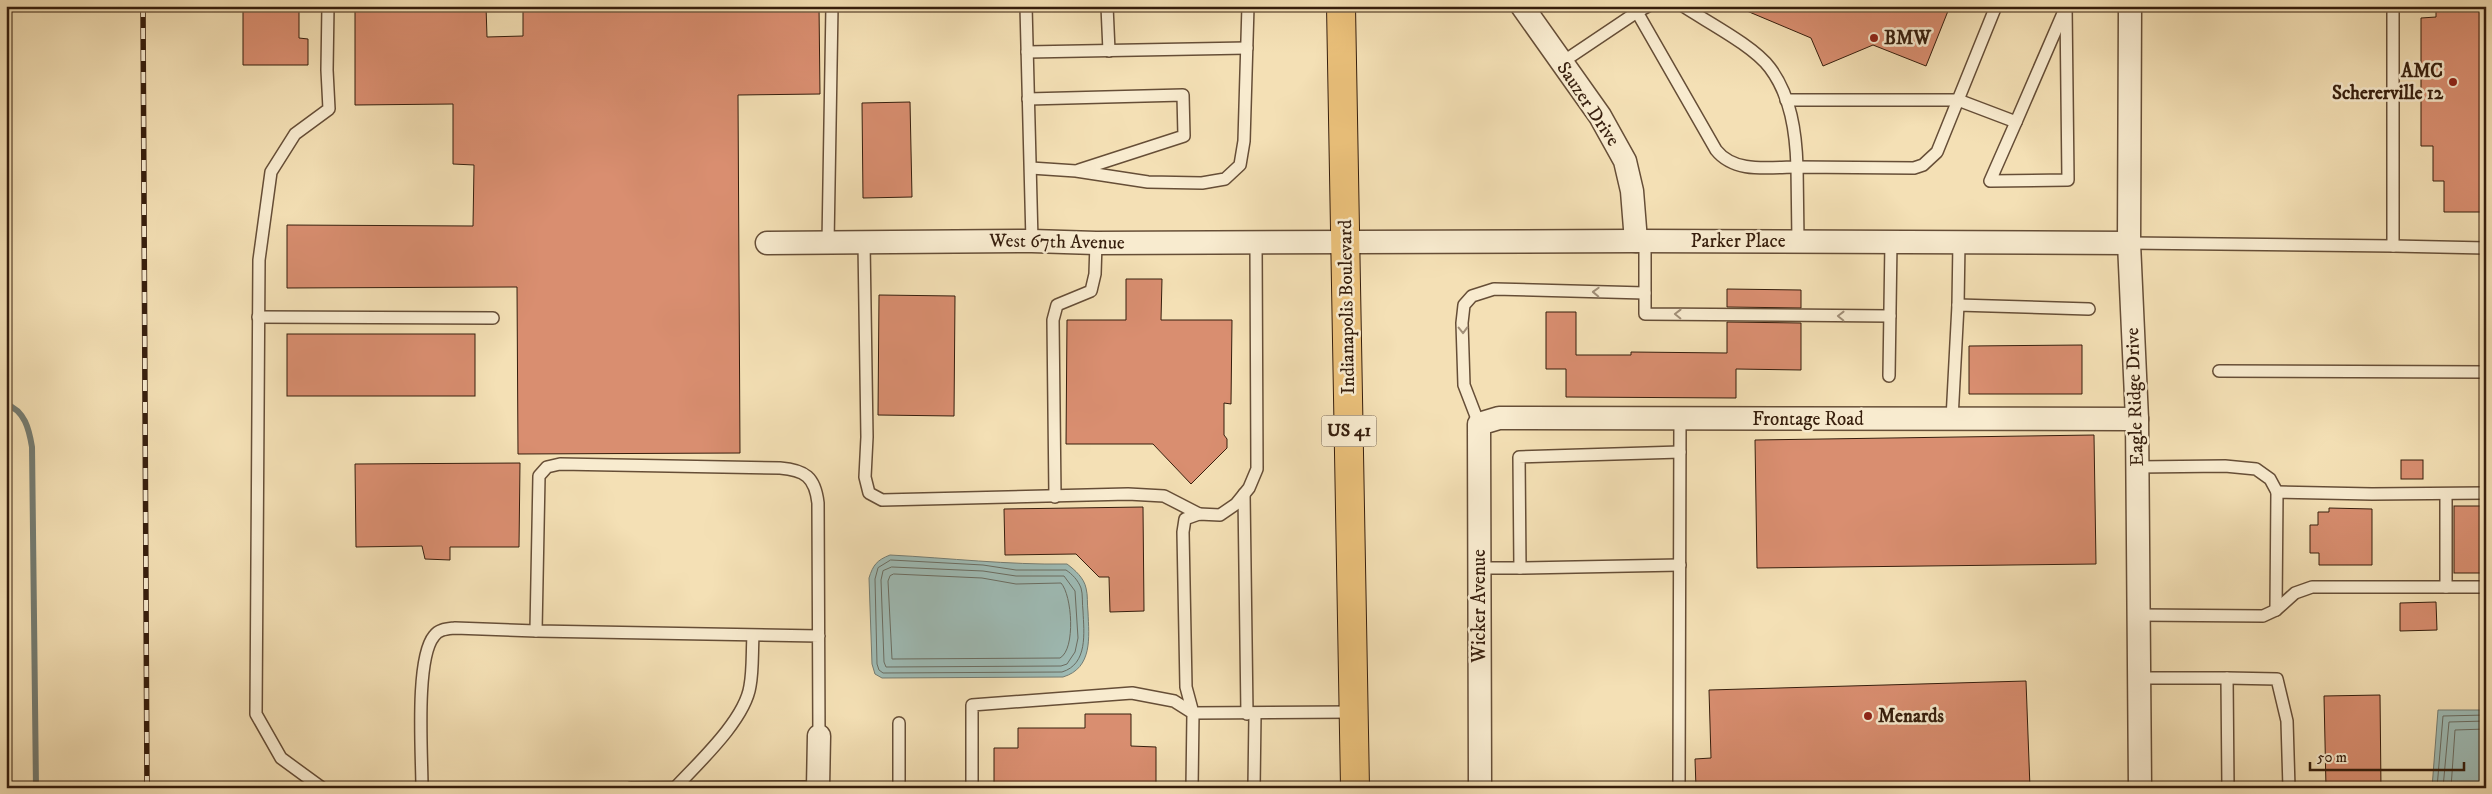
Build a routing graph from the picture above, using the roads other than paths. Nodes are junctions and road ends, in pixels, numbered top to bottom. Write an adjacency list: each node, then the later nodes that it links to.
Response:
1 (328, 6): 43 (lane)
2 (832, 6): 36 (lane)
3 (1026, 6): 16 (lane)
4 (1107, 6): 15 (lane)
5 (1248, 6): 14 (lane)
6 (1341, 6): 33 (highway, Indianapolis Boulevard / US 41)
7 (1522, 6): 17 (street, Sauzer Drive)
8 (1683, 6): 19 (lane)
9 (1996, 6): 20 (lane)
10 (2066, 6): 21 (lane); 21 (lane)
11 (2130, 6): 34 (street, Eagle Ridge Drive)
12 (2393, 6): 37 (lane)
13 (1640, 8): 17 (lane); 22 (lane)
14 (1247, 48): 15 (lane); 24 (lane)
15 (1109, 51): 16 (lane)
16 (1027, 52): 18 (lane)
17 (1561, 63): 26 (street, Sauzer Drive)
18 (1028, 99): 23 (lane); 24 (lane)
19 (1786, 100): 20 (lane); 22 (lane)
20 (1958, 100): 21 (lane); 22 (lane)
21 (2016, 122)
22 (1797, 166): 27 (lane)
23 (1031, 168): 24 (lane); 25 (lane)
24 (1076, 171)
25 (1032, 241): 30 (street, West 67th Avenue); 31 (street, West 67th Avenue)
26 (1640, 241): 27 (street, Parker Place); 33 (street, Parker Place); 39 (lane)
27 (1798, 241): 28 (street, Parker Place)
28 (1891, 242): 29 (street, Parker Place); 42 (lane)
29 (1959, 242): 34 (street, Parker Place); 40 (lane)
30 (864, 243): 36 (street, West 67th Avenue); 58 (lane)
31 (1096, 243): 32 (street, West 67th Avenue); 58 (lane)
32 (1256, 243): 33 (street, West 67th Avenue); 56 (lane)
33 (1346, 243): 72 (highway, Indianapolis Boulevard / US 41)
34 (2129, 243): 37 (lane); 50 (street, Eagle Ridge Drive)
35 (767, 244): 36 (street, West 67th Avenue)
36 (828, 244)
37 (2393, 246): 38 (lane)
38 (2486, 248)
39 (1645, 293): 42 (lane, one-way to 39); 51 (lane, one-way to 51)
40 (1958, 305): 41 (lane); 49 (lane)
41 (2089, 310)
42 (1890, 316): 47 (lane)
43 (258, 317): 44 (lane); 78 (lane)
44 (493, 318)
45 (2219, 371): 46 (lane)
46 (2486, 372)
47 (1889, 376)
48 (1680, 418): 49 (street, Frontage Road); 51 (street, Frontage Road); 52 (lane)
49 (1952, 419): 50 (street, Frontage Road)
50 (2138, 419): 53 (street, Eagle Ridge Drive)
51 (1478, 424): 61 (street, Wicker Avenue)
52 (1680, 452): 60 (lane); 62 (lane)
53 (2138, 467): 54 (lane); 66 (street, Eagle Ridge Drive)
54 (2276, 492): 57 (lane); 65 (lane)
55 (2486, 493): 57 (lane)
56 (1244, 494): 59 (lane); 74 (lane)
57 (2446, 494): 63 (lane)
58 (1055, 497): 59 (lane)
59 (1199, 514): 73 (lane)
60 (1680, 565): 62 (lane); 88 (lane)
61 (1479, 568): 62 (lane); 87 (street, Wicker Avenue)
62 (1520, 568)
63 (2446, 587): 64 (lane); 65 (lane)
64 (2486, 587)
65 (2276, 610): 66 (lane)
66 (2139, 615): 70 (street, Eagle Ridge Drive)
67 (536, 631): 68 (lane); 69 (lane); 79 (lane)
68 (753, 636): 69 (lane); 81 (lane)
69 (819, 636): 76 (lane)
70 (2139, 678): 71 (lane); 89 (street, Eagle Ridge Drive)
71 (2227, 678): 90 (lane); 91 (lane)
72 (1354, 712): 74 (lane); 86 (highway, Indianapolis Boulevard)
73 (1193, 713): 74 (lane); 83 (lane); 84 (lane)
74 (1251, 714): 85 (lane)
75 (899, 723): 82 (lane)
76 (819, 736): 77 (street)
77 (818, 787): 81 (lane)
78 (322, 788)
79 (422, 788)
80 (631, 788): 81 (lane)
81 (675, 788)
82 (899, 788)
83 (972, 788)
84 (1192, 788)
85 (1254, 788)
86 (1355, 788)
87 (1480, 788)
88 (1679, 788)
89 (2140, 788)
90 (2228, 788)
91 (2289, 788)

